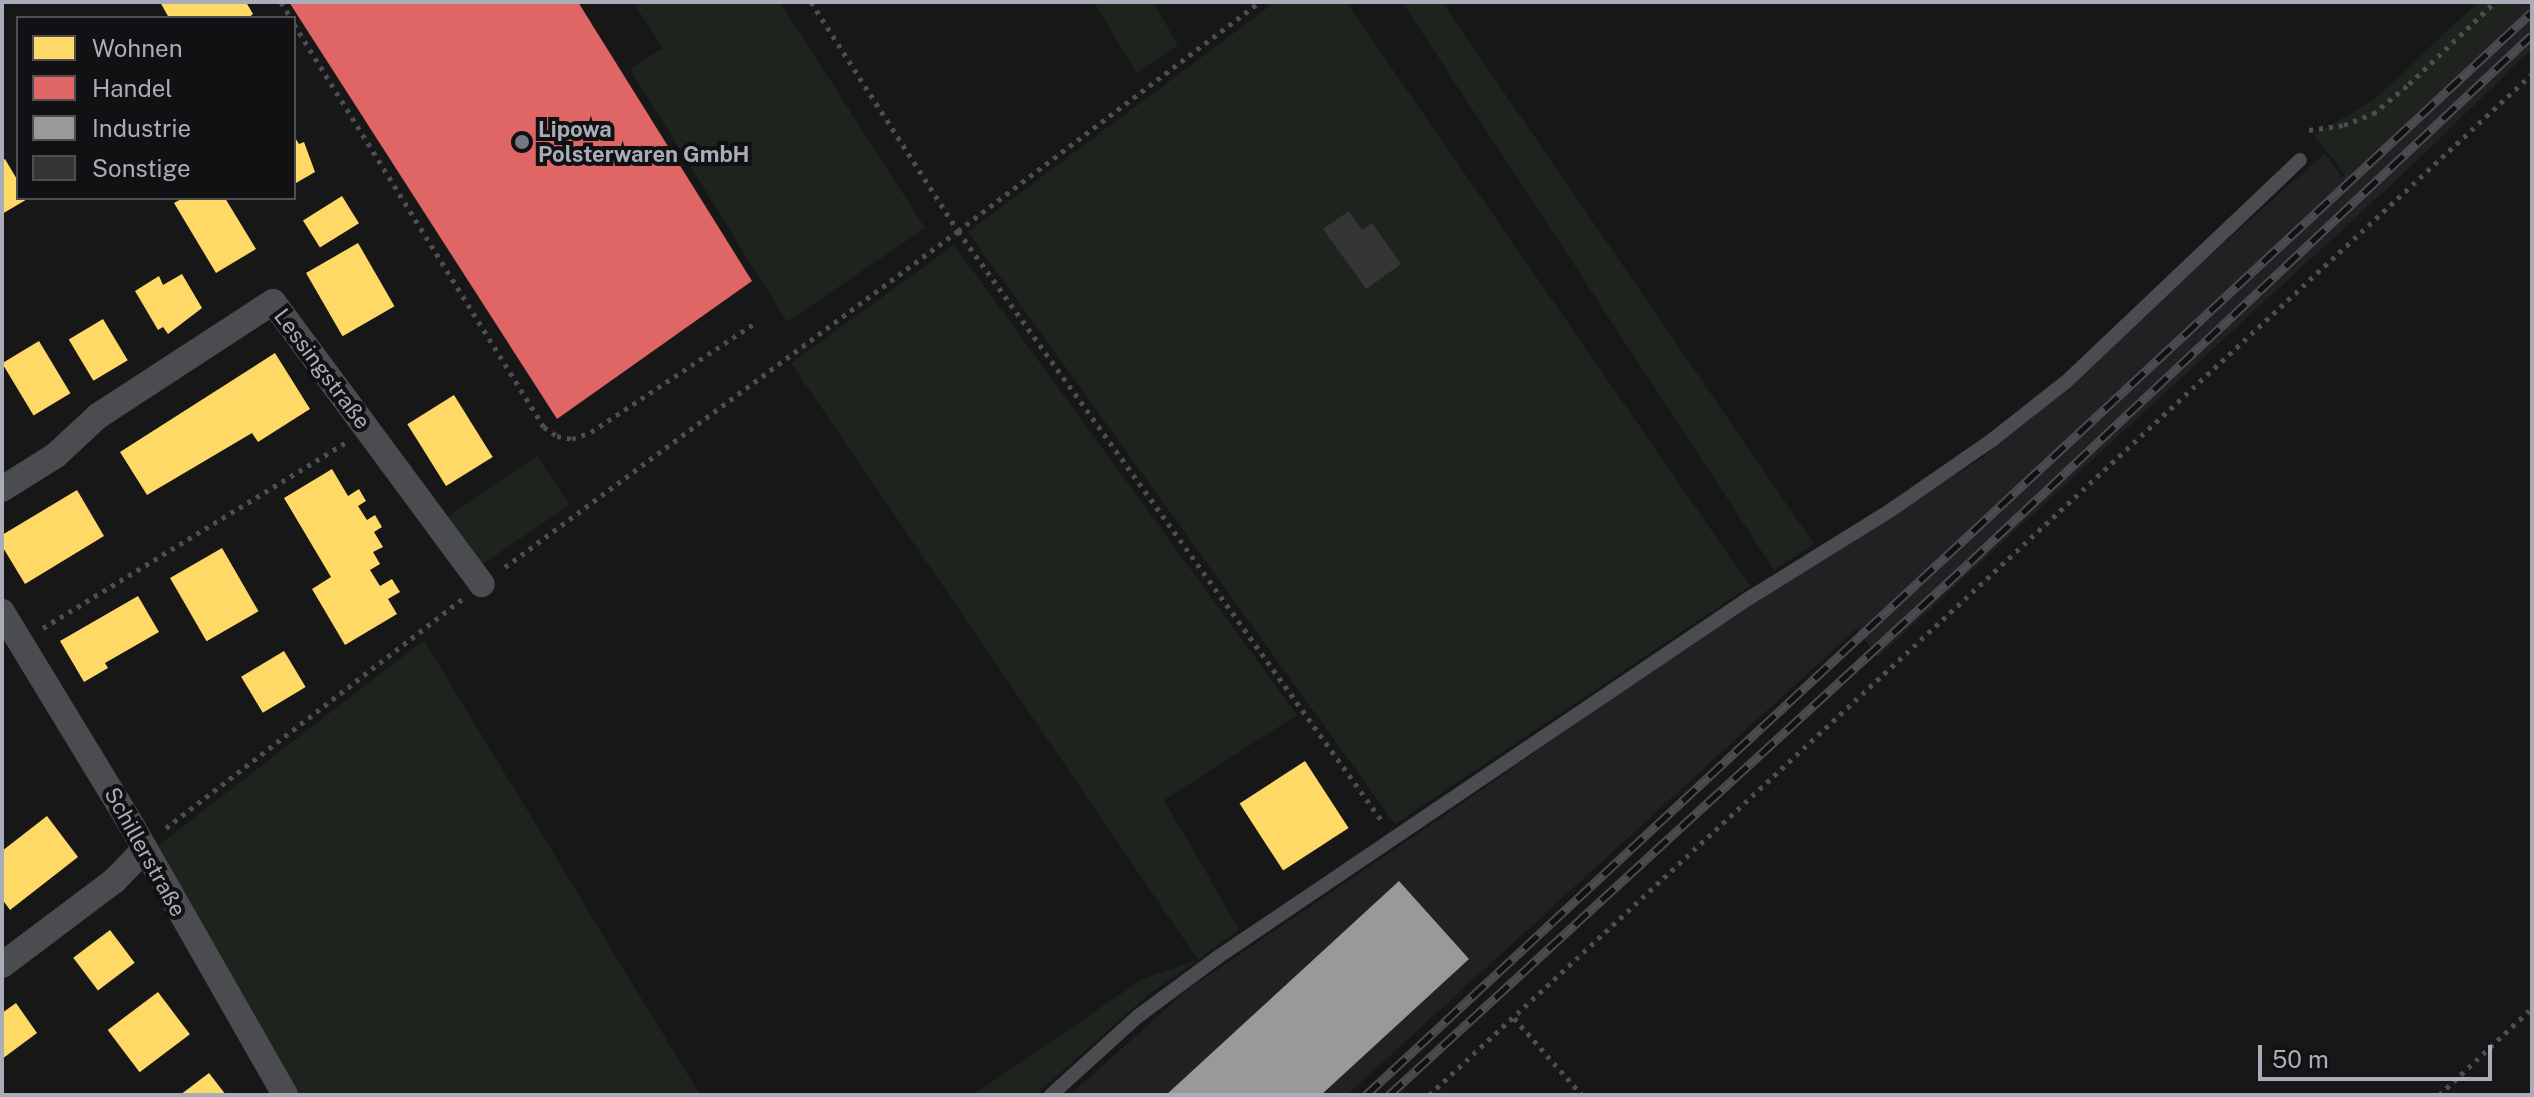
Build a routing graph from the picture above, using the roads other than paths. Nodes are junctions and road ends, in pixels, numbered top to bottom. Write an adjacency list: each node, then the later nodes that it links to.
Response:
1 (2300, 160): 8 (lane)
2 (2, 489): 3 (street, Lessingstraße)
3 (482, 584)
4 (2, 612): 5 (street, Schillerstraße)
5 (143, 851): 6 (street); 7 (street, Schillerstraße)
6 (2, 965)
7 (285, 1095)
8 (1051, 1095)

